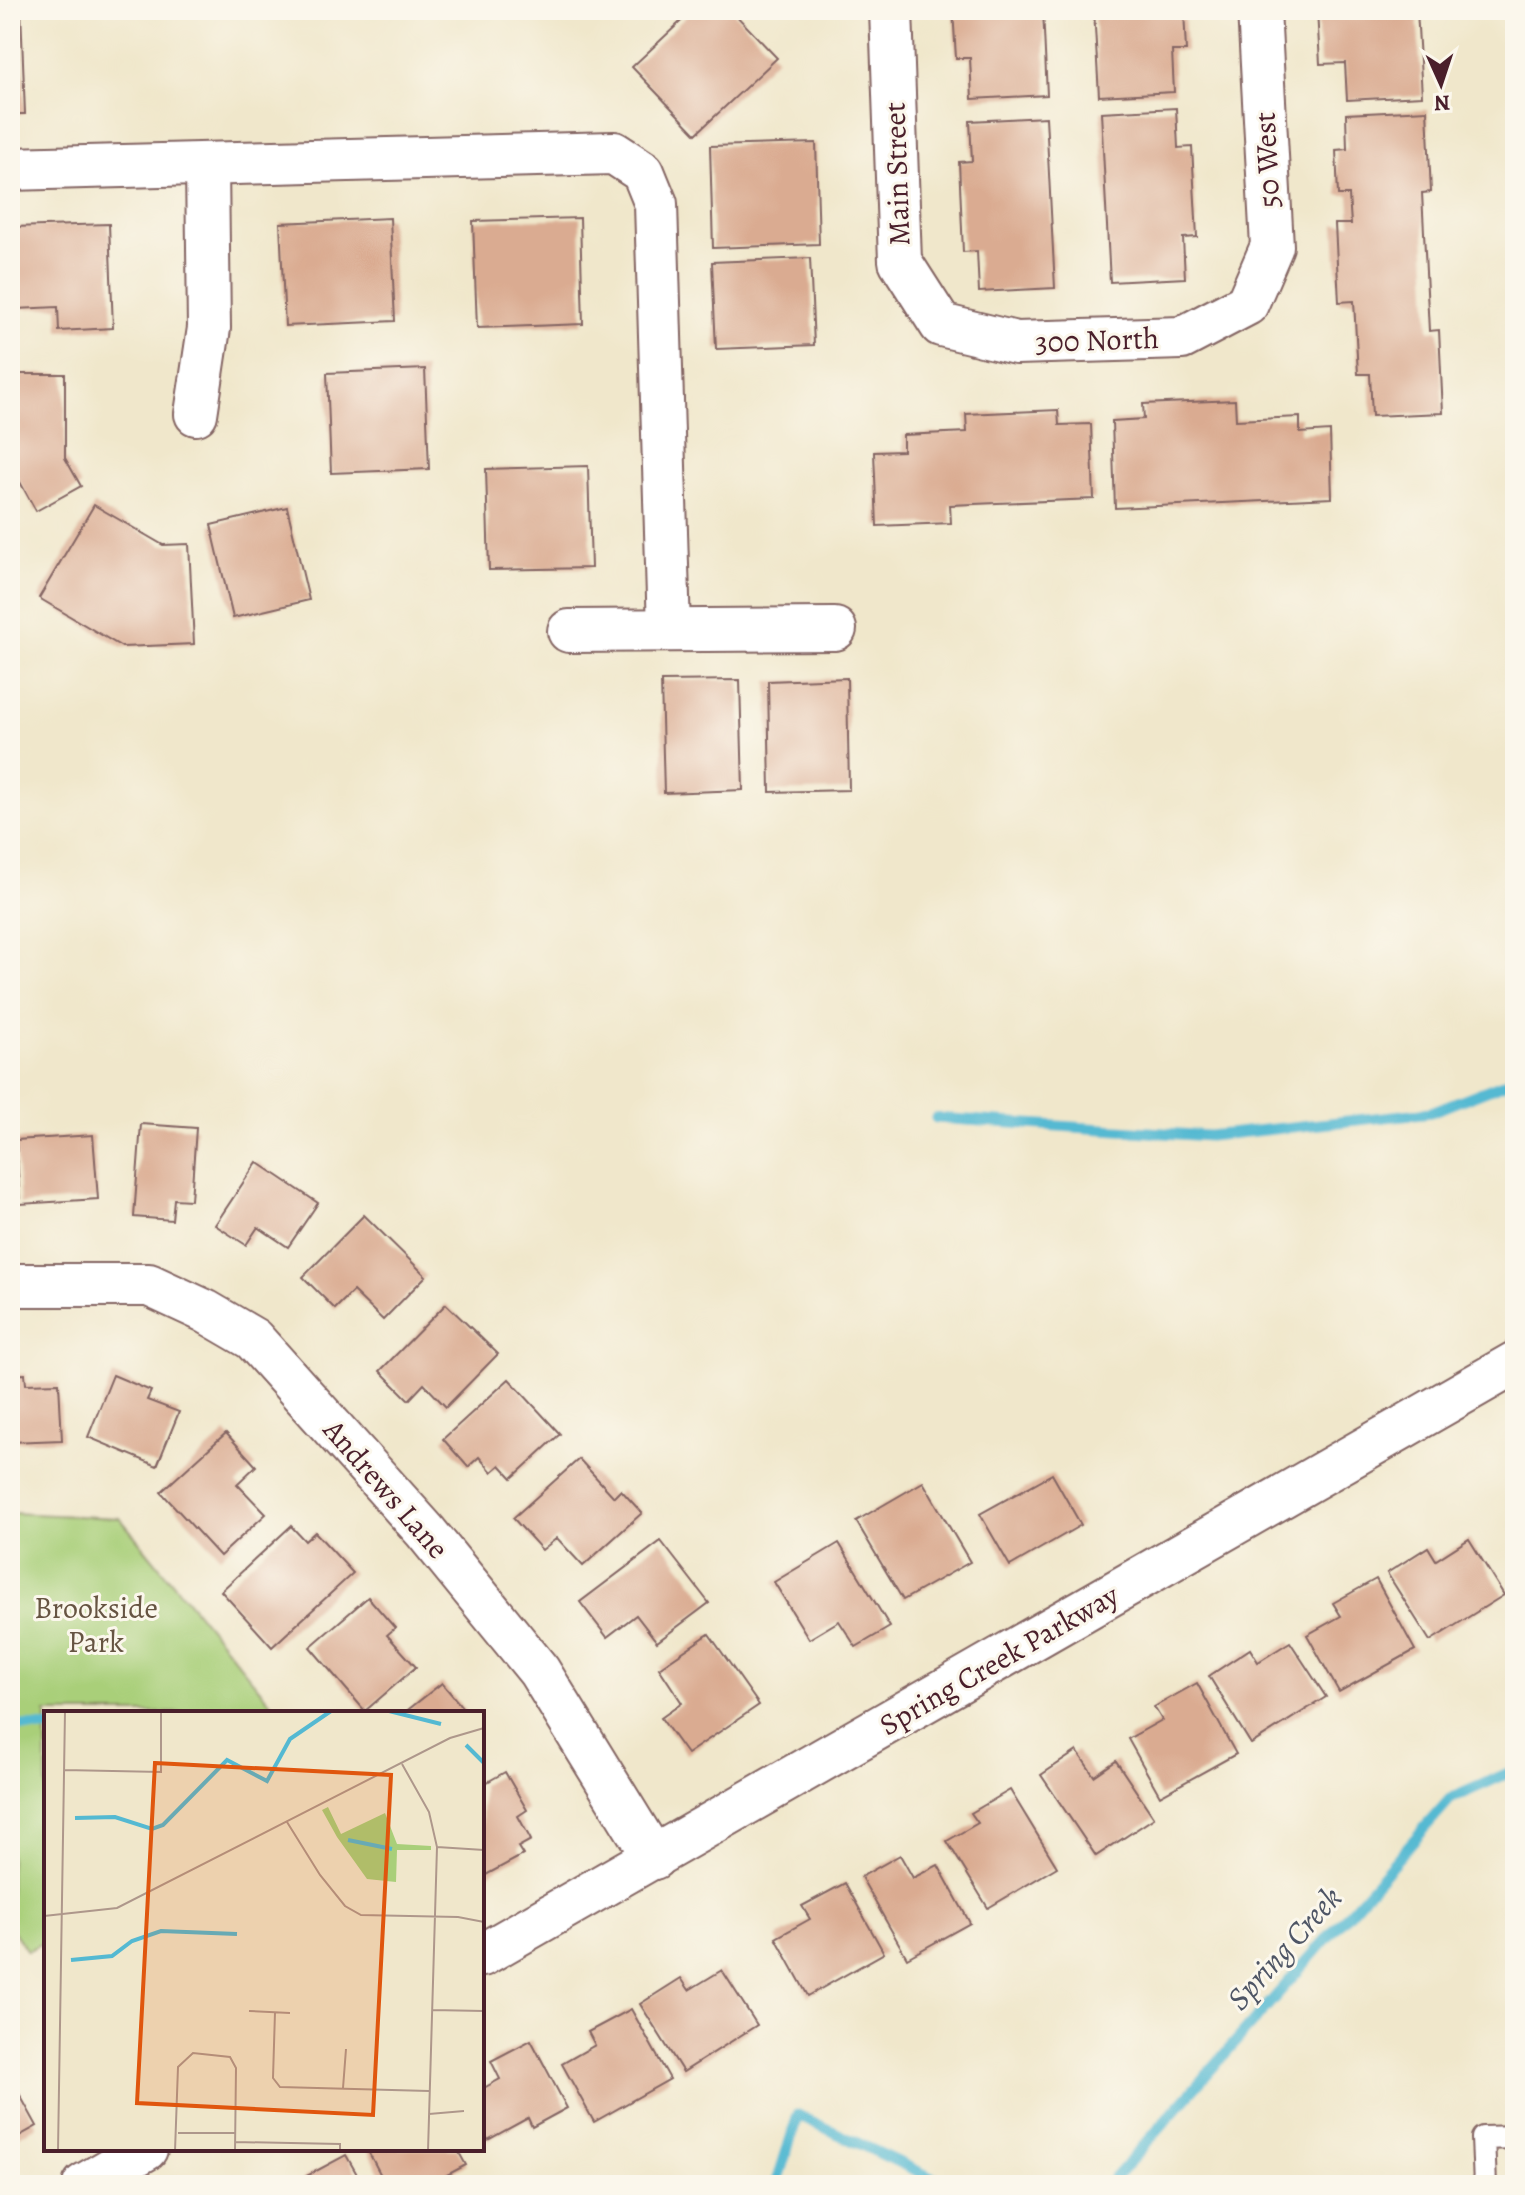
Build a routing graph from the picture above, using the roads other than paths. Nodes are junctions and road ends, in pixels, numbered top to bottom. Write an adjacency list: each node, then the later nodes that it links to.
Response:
1 (891, 10): 6 (street, Main Street)
2 (1259, 10): 5 (street, 50 West)
3 (207, 166): 4 (street); 7 (street); 9 (street)
4 (10, 169)
5 (1247, 304): 6 (street, 300 North)
6 (941, 325)
7 (196, 414)
8 (835, 629): 9 (street)
9 (669, 630): 10 (street)
10 (569, 631)
11 (10, 1285): 13 (street, Andrews Lane)
12 (1515, 1363): 13 (street, Spring Creek Parkway)
13 (654, 1858): 14 (street, Spring Creek Parkway)
14 (484, 1954)
15 (1515, 2137): 18 (lane)
16 (143, 2151): 17 (street)
17 (84, 2185)
18 (1485, 2185)

